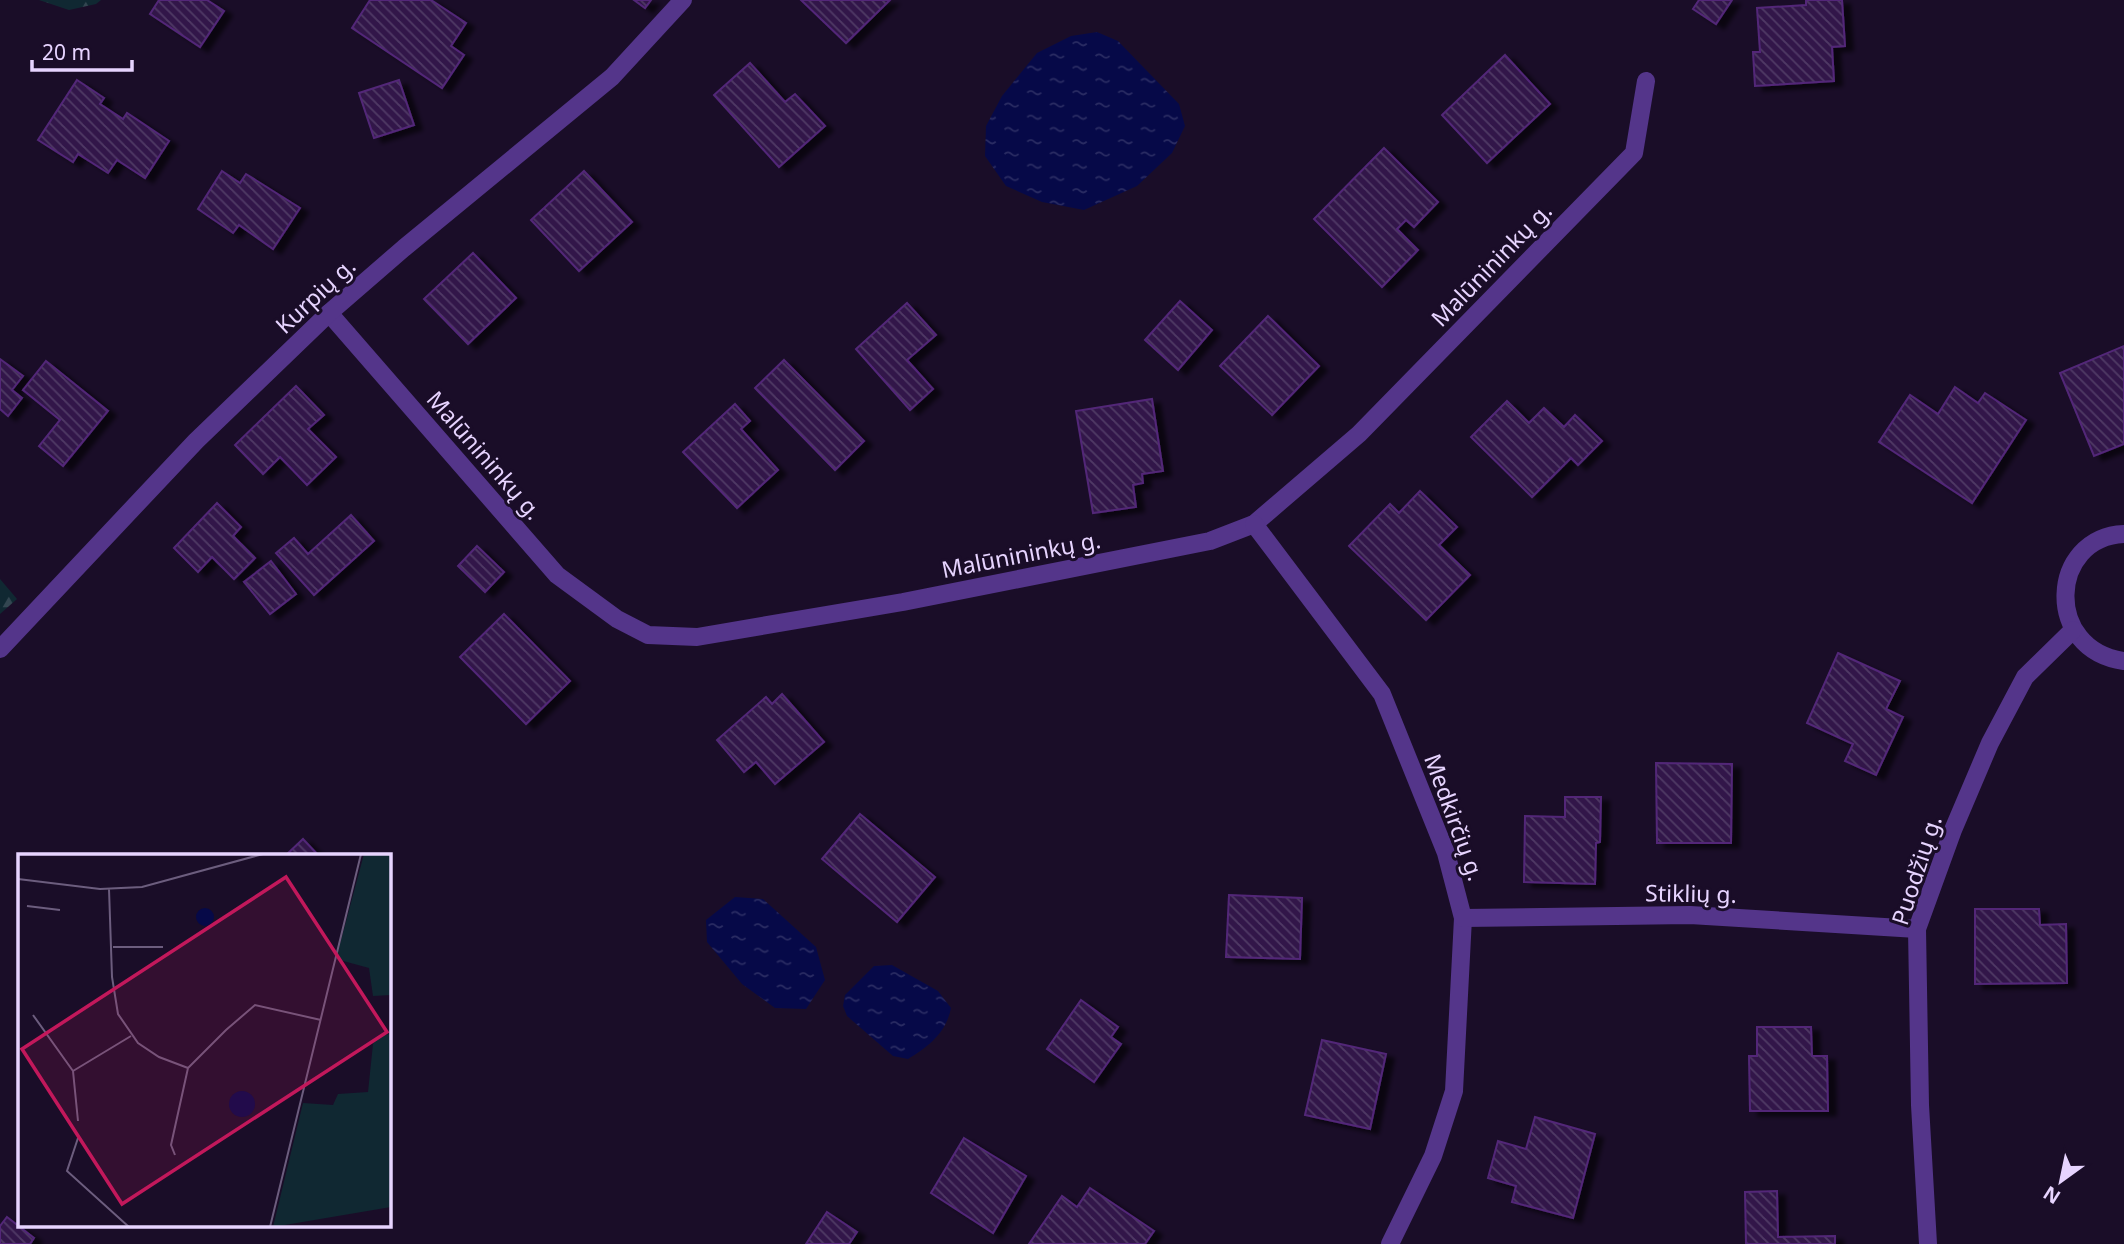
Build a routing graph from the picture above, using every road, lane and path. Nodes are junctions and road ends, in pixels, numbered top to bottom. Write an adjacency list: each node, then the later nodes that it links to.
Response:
1 (683, 0): 3 (street, Kurpių g.)
2 (1646, 81): 4 (street, Malūnininkų g.)
3 (329, 313): 4 (street, Malūnininkų g.); 7 (street, Kurpių g.)
4 (1255, 524): 9 (street, Medkirčių g.)
5 (2124, 534): 6 (street)
6 (2073, 630): 8 (street); 10 (street, Puodžių g.)
7 (0, 649)
8 (2124, 662)
9 (1463, 918): 10 (street, Stiklių g.); 11 (street, Medkirčių g.)
10 (1917, 929): 12 (street, Puodžių g.)
11 (1390, 1244)
12 (1928, 1244)

